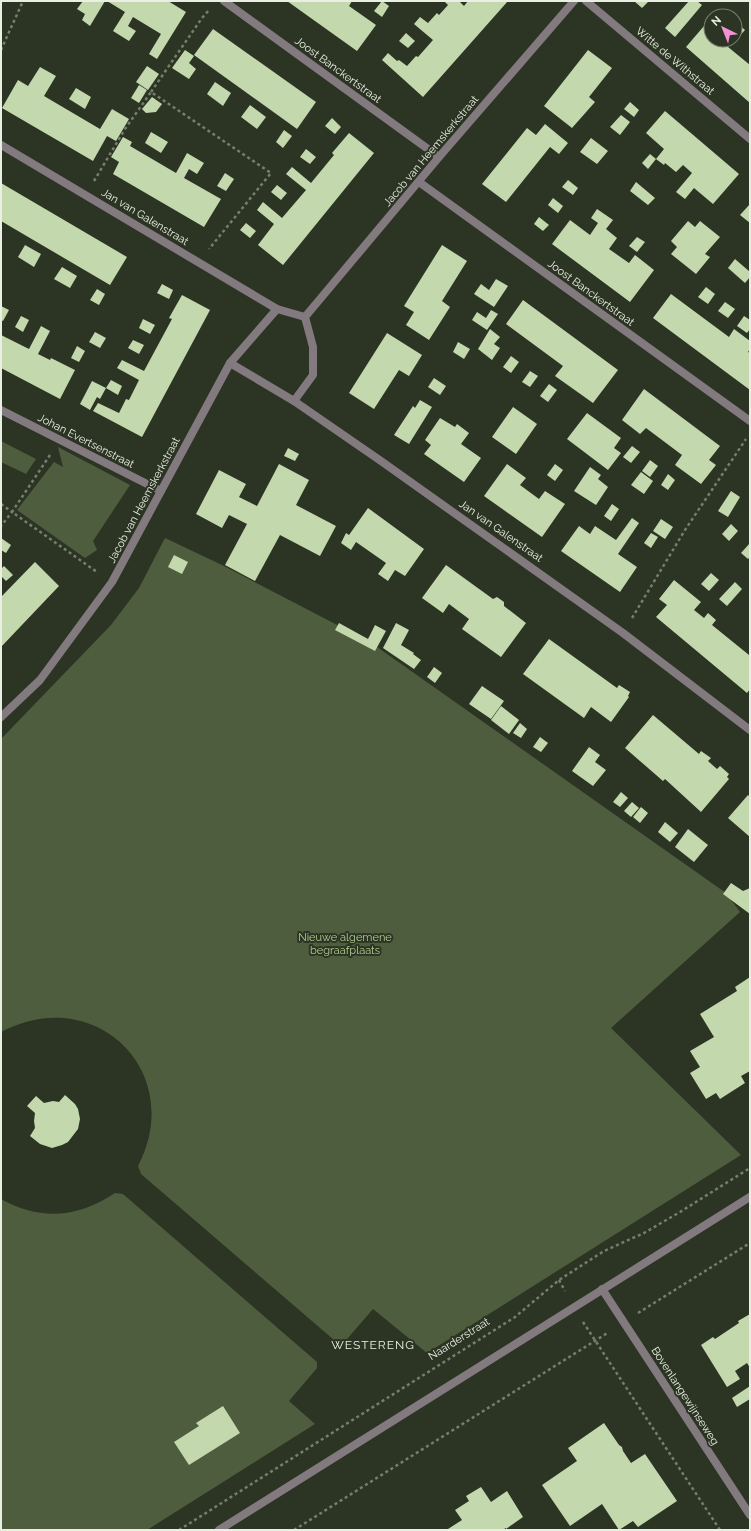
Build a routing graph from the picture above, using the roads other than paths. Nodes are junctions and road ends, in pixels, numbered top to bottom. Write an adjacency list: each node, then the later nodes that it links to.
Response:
1 (224, 1): 6 (street, Joost Banckertstraat)
2 (574, 1): 6 (street, Jacob van Heemskerkstraat)
3 (586, 1): 4 (street, Witte de Withstraat)
4 (750, 138)
5 (1, 145): 8 (street, Jan van Galenstraat)
6 (439, 157): 7 (street, Jacob van Heemskerkstraat)
7 (419, 182): 9 (street, Jacob van Heemskerkstraat); 13 (street, Joost Banckertstraat)
8 (277, 309): 9 (street); 10 (street, Jacob van Heemskerkstraat)
9 (305, 316): 11 (street)
10 (230, 363): 11 (street, Jan van Galenstraat); 14 (street, Jacob van Heemskerkstraat)
11 (294, 401): 16 (street, Jan van Galenstraat)
12 (1, 410): 14 (street, Johan Evertsenstraat)
13 (750, 421)
14 (161, 491): 15 (street, Jacob van Heemskerkstraat)
15 (1, 717)
16 (750, 730)
17 (750, 1197): 18 (street)
18 (602, 1289): 19 (street, Bovenlangewijnseweg); 20 (street)
19 (750, 1515)
20 (219, 1530)

